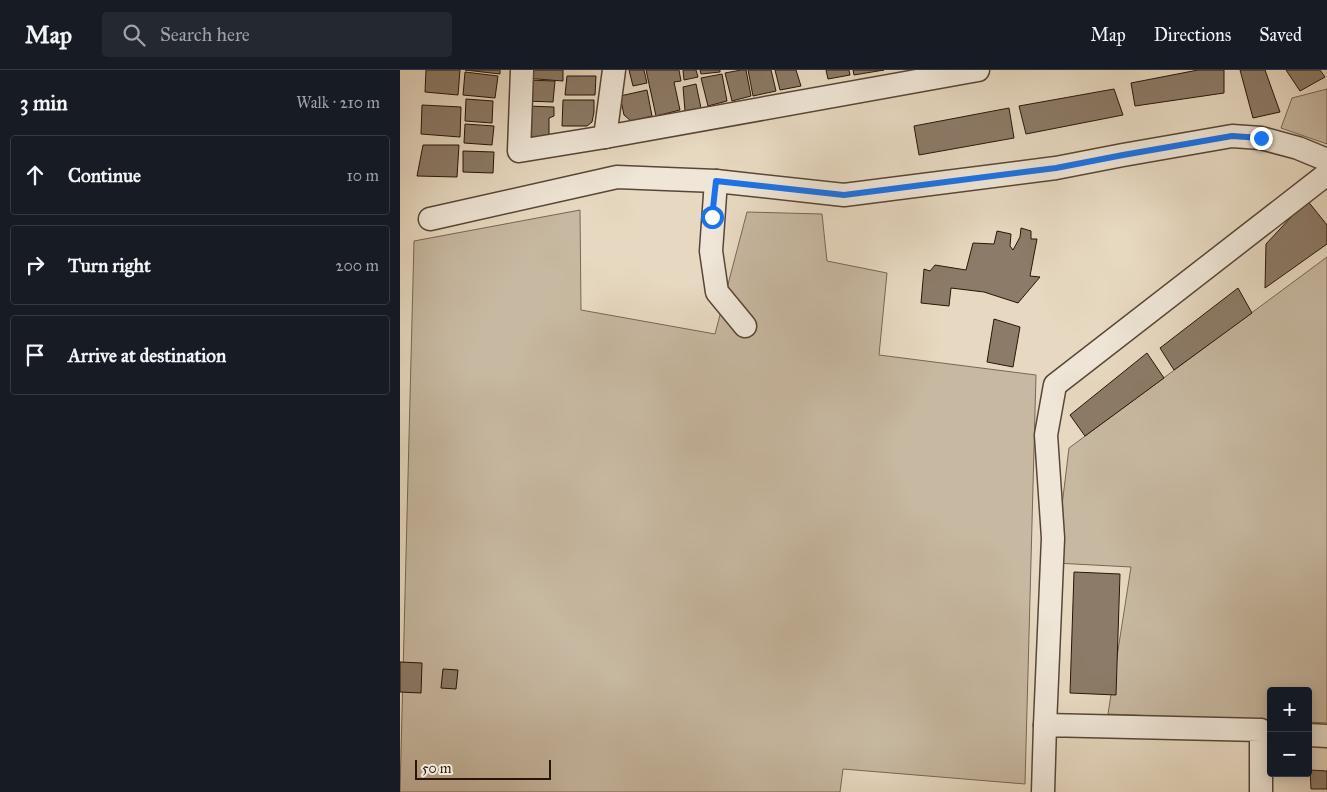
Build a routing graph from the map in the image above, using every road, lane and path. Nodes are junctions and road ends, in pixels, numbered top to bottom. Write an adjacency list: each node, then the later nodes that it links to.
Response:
1 (522, 70): 5 (street)
2 (614, 70): 5 (street)
3 (978, 70): 4 (street)
4 (929, 74): 5 (street)
5 (605, 138)
6 (1327, 160): 8 (street)
7 (1327, 174): 11 (street)
8 (716, 181): 9 (street); 10 (street)
9 (430, 220)
10 (745, 326)
11 (1045, 725): 12 (street); 15 (street)
12 (1266, 730): 16 (street)
13 (1312, 735): 14 (street)
14 (1327, 736)
15 (1043, 792)
16 (1260, 792)

